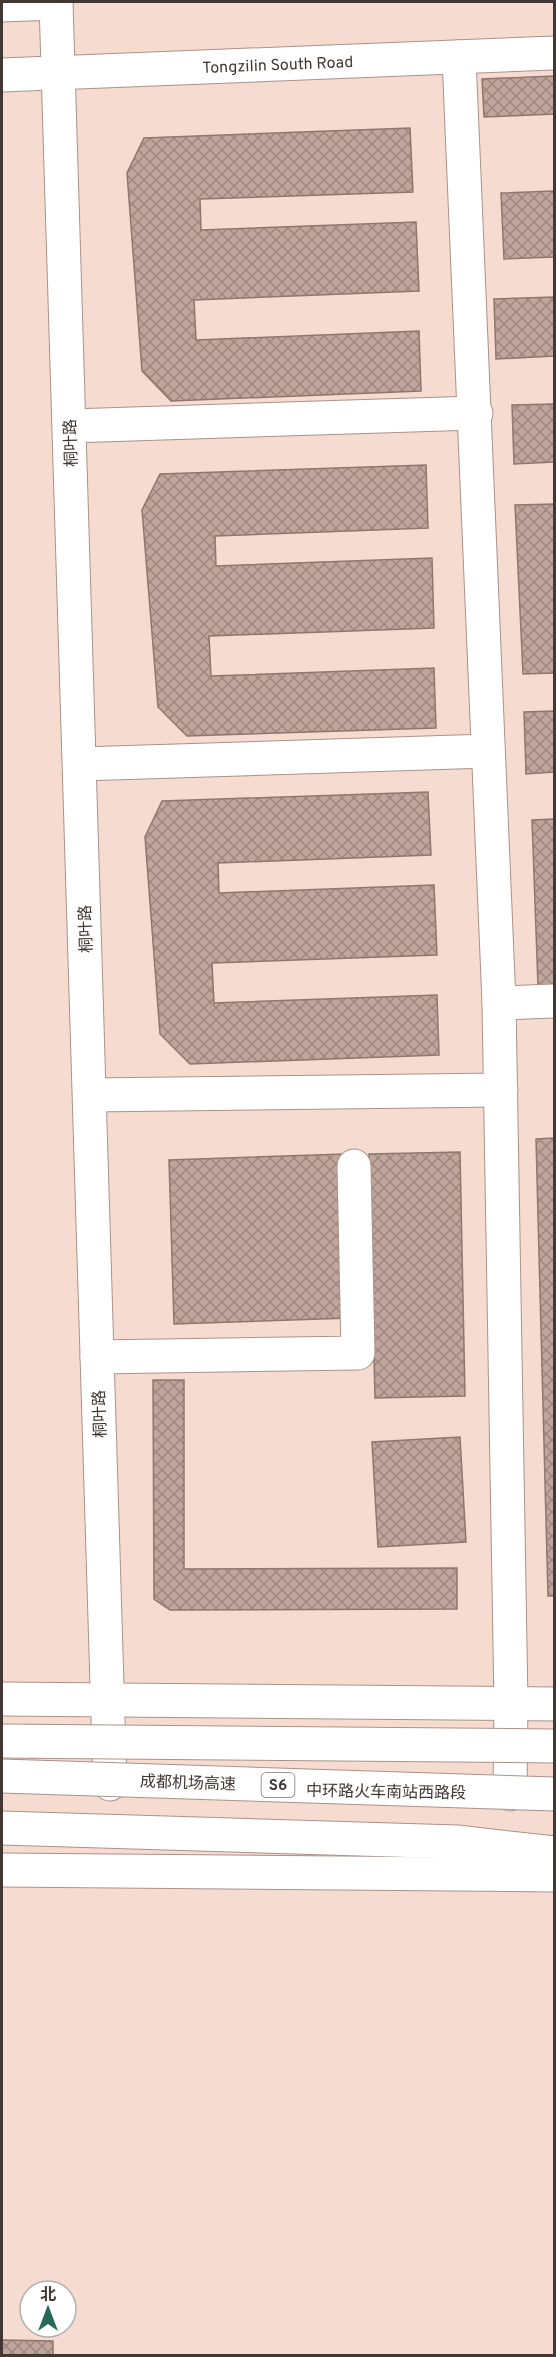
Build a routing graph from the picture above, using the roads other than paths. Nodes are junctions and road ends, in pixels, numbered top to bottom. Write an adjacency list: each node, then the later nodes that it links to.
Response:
1 (56, 2): 2 (main road); 5 (main road, 桐叶路)
2 (2, 5)
3 (555, 53): 4 (main road, Tongzilin South Road)
4 (459, 57): 5 (main road, Tongzilin South Road); 7 (main road)
5 (59, 73): 6 (main road, Tongzilin South Road); 8 (main road, 桐叶路)
6 (2, 75)
7 (476, 413): 8 (main road); 9 (main road)
8 (70, 426): 10 (main road, 桐叶路)
9 (488, 751): 10 (main road); 12 (main road)
10 (80, 764): 14 (main road, 桐叶路)
11 (555, 1001): 12 (main road)
12 (499, 1003): 13 (main road)
13 (501, 1090): 14 (main road); 19 (main road)
14 (90, 1095): 16 (main road, 桐叶路)
15 (354, 1166): 16 (main road)
16 (98, 1357): 18 (main road, 桐叶路)
17 (2, 1699): 18 (main road)
18 (107, 1700): 19 (main road); 25 (main road, 桐叶路)
19 (511, 1703): 20 (main road); 26 (main road)
20 (555, 1704)
21 (2, 1741): 22 (main road, bridge)
22 (555, 1746)
23 (2, 1776): 27 (main road, 成都机场高速 / S6, bridge)
24 (2, 1782): 25 (main road, 中环路火车南站西路段)
25 (110, 1784): 26 (main road, 中环路火车南站西路段)
26 (510, 1794): 27 (main road, 中环路火车南站西路段)
27 (555, 1794)
28 (2, 1828): 29 (main road)
29 (555, 1853)
30 (2, 1870): 31 (main road)
31 (555, 1875)

